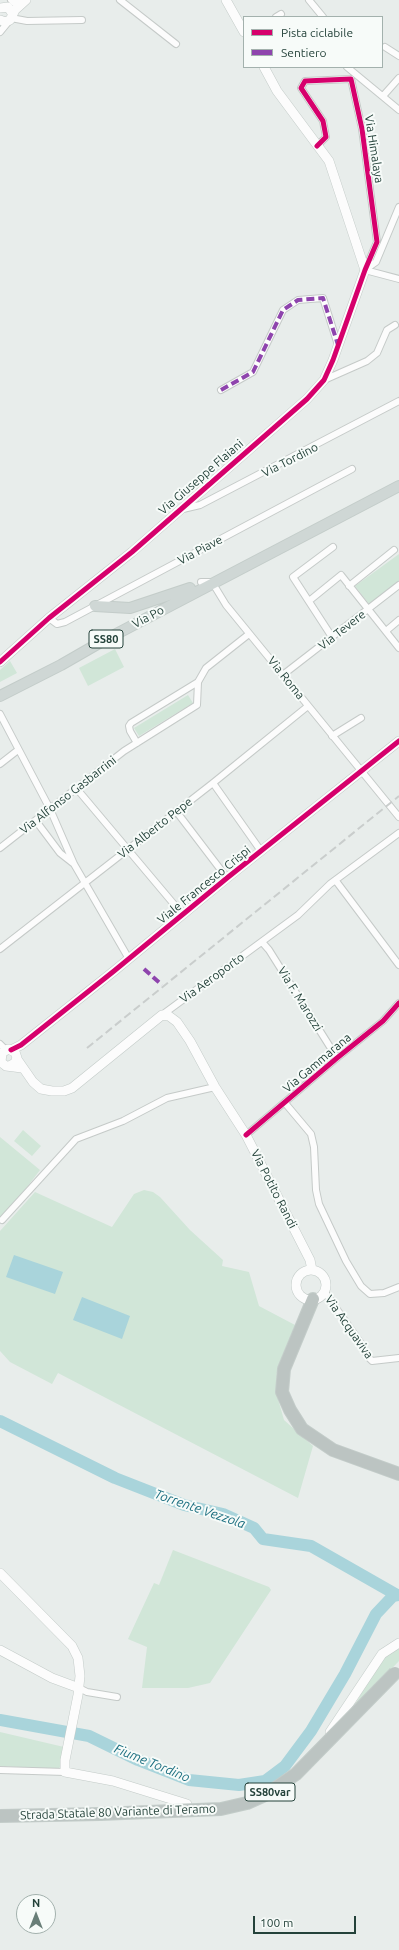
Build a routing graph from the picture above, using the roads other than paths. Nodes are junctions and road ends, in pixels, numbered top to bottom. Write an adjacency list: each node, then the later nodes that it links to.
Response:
1 (120, 0): 11 (street)
2 (226, 0): 9 (street)
3 (309, 0): 6 (street)
4 (24, 2): 5 (street)
5 (7, 8): 7 (street); 8 (street); 10 (street)
6 (322, 16)
7 (0, 20): 10 (street)
8 (82, 20)
9 (243, 30)
10 (0, 33)
11 (176, 44)
12 (385, 47): 13 (street)
13 (399, 56)
14 (265, 68): 20 (street)
15 (348, 68): 16 (street)
16 (353, 76): 18 (street); 20 (street); 22 (street, Via Himalaya)
17 (399, 78): 18 (street)
18 (382, 96): 19 (street)
19 (399, 110)
20 (317, 146): 22 (street)
21 (399, 207): 22 (street)
22 (364, 270): 23 (street); 25 (street, Via Giuseppe Flaiani)
23 (399, 279)
24 (395, 325): 26 (street)
25 (338, 345): 26 (street, Via Giuseppe Flaiani); 27 (street)
26 (324, 380): 32 (street, Via Giuseppe Flaiani)
27 (221, 390)
28 (399, 401): 32 (street, Via Tordino)
29 (352, 469): 42 (street, Via Piave)
30 (399, 479): 33 (main road, Via Po / SS80)
31 (399, 486): 37 (main road, Via Po / SS80)
32 (177, 510): 44 (street, Via Giuseppe Flaiani)
33 (280, 542): 36 (main road, Via Po / SS80); 37 (main road)
34 (333, 547): 40 (street)
35 (394, 550): 39 (street)
36 (201, 582): 37 (street); 41 (main road, Via Po / SS80)
37 (212, 583): 47 (street, Via Roma); 49 (main road, Via Po / SS80)
38 (399, 585): 43 (street, Via Tevere)
39 (349, 586): 40 (street); 43 (street)
40 (309, 601): 48 (street)
41 (153, 604): 42 (main road); 49 (main road); 54 (main road, Via Po / SS80)
42 (95, 606): 44 (street, Via Piave)
43 (368, 609): 46 (street); 48 (street, Via Tevere)
44 (49, 618): 51 (street, Via Giuseppe Flaiani)
45 (399, 620): 46 (street)
46 (386, 631): 50 (street)
47 (249, 634): 52 (street, Via Roma); 53 (street)
48 (332, 637): 52 (street, Via Tevere)
49 (101, 642): 55 (main road, Via Po / SS80)
50 (399, 648)
51 (1, 658)
52 (284, 674): 56 (street, Via Roma)
53 (198, 682): 61 (street, Via Alfonso Gasbarrini); 61 (street)
54 (0, 688)
55 (0, 696)
56 (308, 706): 59 (street, Via Roma); 65 (street, Via Alberto Pepe)
57 (0, 714): 62 (street)
58 (361, 718): 59 (street)
59 (332, 736): 64 (street, Via Roma)
60 (399, 741): 64 (street, Viale Francesco Crispi)
61 (137, 743): 66 (street, Via Alfonso Gasbarrini)
62 (18, 750): 63 (street); 67 (street)
63 (0, 764)
64 (360, 771): 69 (street, Via Roma); 74 (street, Viale Francesco Crispi)
65 (213, 783): 68 (street, Via Alberto Pepe); 74 (street)
66 (77, 789): 67 (street, Via Alfonso Gasbarrini); 73 (street)
67 (50, 809): 70 (street, Via Alfonso Gasbarrini); 75 (street)
68 (176, 811): 73 (street, Via Alberto Pepe); 76 (street)
69 (399, 817)
70 (36, 821): 72 (street, Via Alfonso Gasbarrini); 75 (street)
71 (399, 833): 77 (street, Via Aeroporto)
72 (0, 848)
73 (127, 850): 78 (street, Via Alberto Pepe); 79 (street)
74 (261, 851): 76 (street, Viale Francesco Crispi)
75 (74, 864): 78 (street)
76 (227, 878): 79 (street, Viale Francesco Crispi)
77 (336, 881): 80 (street, Via Aeroporto); 83 (street)
78 (85, 882): 81 (street, Via Alberto Pepe); 82 (street)
79 (183, 915): 82 (street, Viale Francesco Crispi)
80 (262, 942): 85 (street, Via Aeroporto); 87 (street, Via F. Marozzi)
81 (0, 949)
82 (129, 959): 86 (street, Viale Francesco Crispi)
83 (399, 965)
84 (399, 1003): 87 (street, Via Gammarana)
85 (162, 1015): 86 (street, Via Aeroporto); 88 (street, Via Potito Randi)
86 (5, 1056)
87 (337, 1058): 89 (street, Via Gammarana)
88 (216, 1087): 90 (street, Via Potito Randi); 91 (street)
89 (285, 1102): 90 (street, Via Gammarana); 93 (street)
90 (246, 1135): 92 (street, Via Potito Randi)
91 (2, 1220)
92 (312, 1270): 94 (street); 95 (street)
93 (399, 1287)
94 (324, 1291): 95 (street); 96 (street, Via Acquaviva)
95 (313, 1299): 97 (highway)
96 (399, 1358)
97 (399, 1474)
98 (0, 1574): 102 (street)
99 (399, 1643): 104 (street)
100 (0, 1650): 102 (street)
101 (399, 1668): 108 (highway, Strada Statale 80 Variante di Teramo / SS80var, bridge)
102 (79, 1688): 103 (street); 106 (street)
103 (117, 1697)
104 (330, 1732)
105 (0, 1770): 106 (street)
106 (65, 1772): 107 (street)
107 (187, 1804)
108 (0, 1816)

